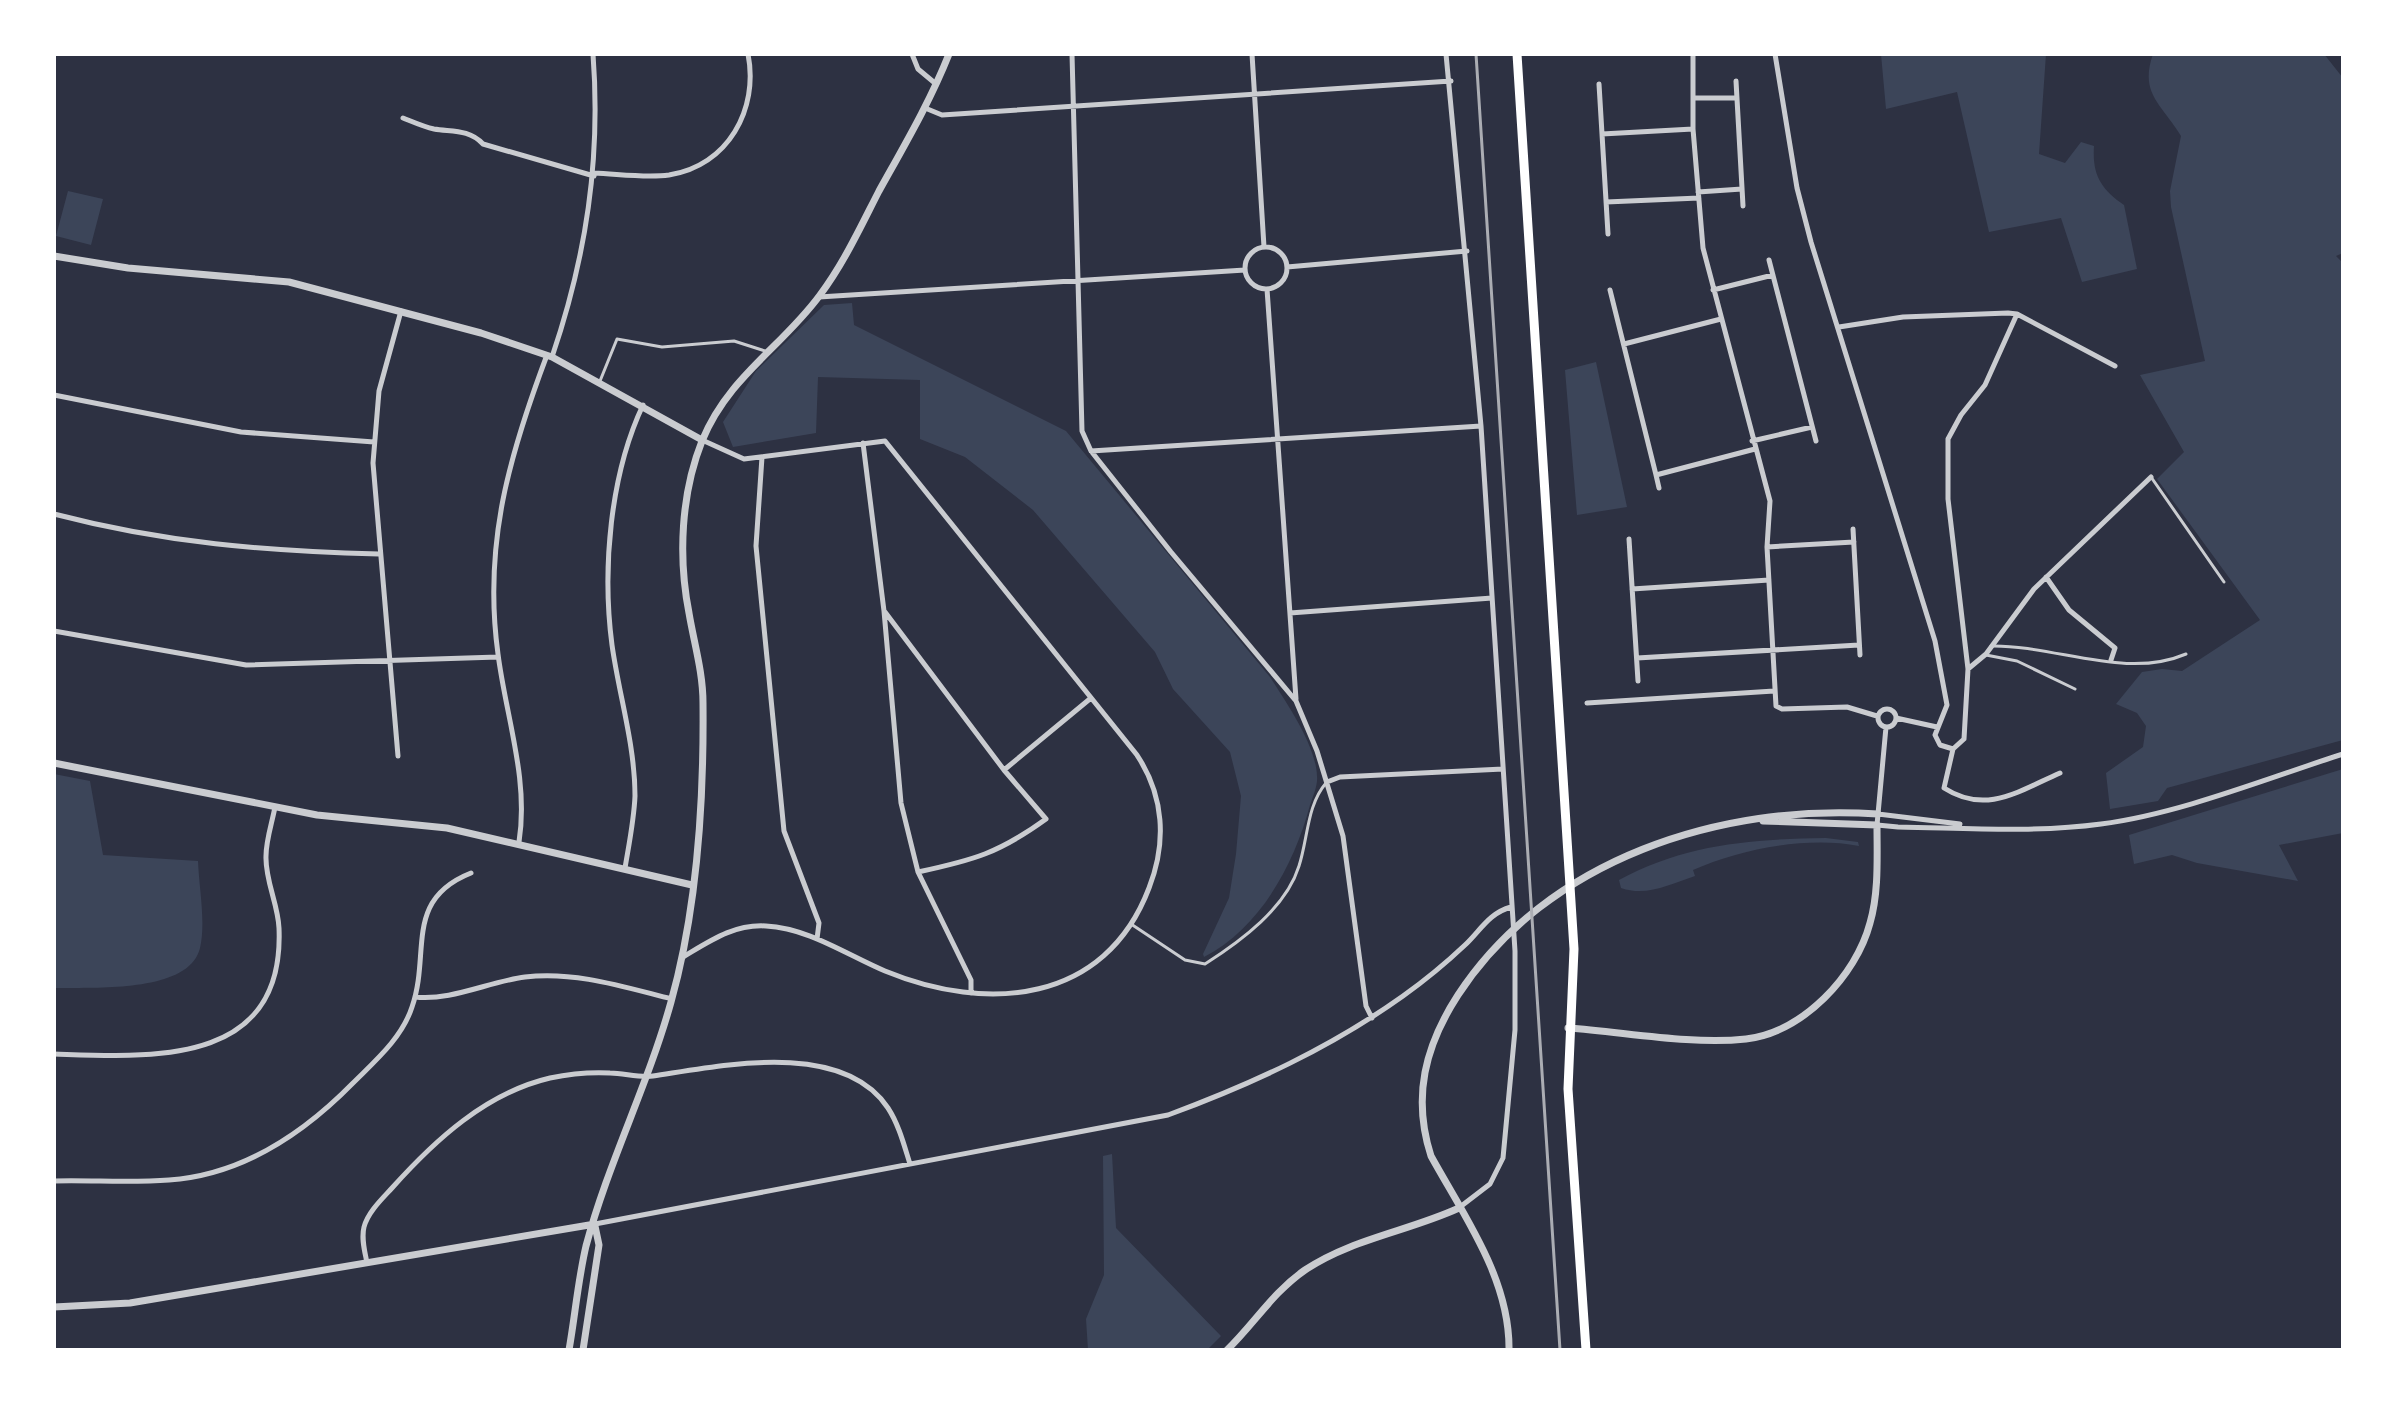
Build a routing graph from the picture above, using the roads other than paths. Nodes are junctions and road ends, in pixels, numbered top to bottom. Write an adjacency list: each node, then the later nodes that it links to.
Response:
1 (593, 54): 23 (street)
2 (748, 54): 23 (street)
3 (912, 54): 13 (street)
4 (949, 54): 13 (street)
5 (1072, 54): 18 (street)
6 (1252, 54): 15 (street)
7 (1446, 54): 11 (street)
8 (1517, 54): 127 (main road)
9 (1693, 54): 16 (street)
10 (1775, 54): 44 (street)
11 (1451, 81): 15 (street); 30 (street)
12 (1736, 81): 17 (street)
13 (937, 84): 19 (street)
14 (1599, 84): 22 (street)
15 (1255, 94): 18 (street); 29 (street)
16 (1695, 98): 17 (street); 21 (street)
17 (1736, 98): 24 (street)
18 (1074, 106): 19 (street); 36 (street)
19 (925, 108): 40 (street)
20 (403, 118): 23 (street)
21 (1693, 129): 22 (street); 25 (street)
22 (1602, 134): 26 (street)
23 (594, 174): 47 (street)
24 (1742, 189): 25 (street); 27 (street)
25 (1699, 195): 26 (street); 39 (street)
26 (1606, 202): 28 (street)
27 (1743, 206)
28 (1608, 234)
29 (1264, 247): 33 (street); 34 (street)
30 (1467, 251): 33 (street); 52 (street)
31 (54, 256): 41 (street)
32 (1769, 260): 35 (street)
33 (1287, 267): 37 (street)
34 (1245, 270): 36 (street); 37 (street)
35 (1773, 275): 39 (street); 53 (street)
36 (1079, 280): 40 (street); 61 (street)
37 (1267, 289): 54 (street)
38 (1610, 290): 45 (street)
39 (1713, 290): 43 (street)
40 (819, 297): 46 (street)
41 (401, 310): 47 (street); 58 (street)
42 (2017, 314): 44 (street); 48 (street); 90 (street)
43 (1721, 319): 45 (street); 56 (street)
44 (1839, 327): 100 (street)
45 (1624, 344): 63 (street)
46 (765, 351): 49 (lane); 55 (street)
47 (550, 356): 49 (street); 86 (street)
48 (2115, 366)
49 (599, 382): 51 (street)
50 (54, 395): 58 (street)
51 (643, 405): 55 (street); 115 (street)
52 (1481, 426): 54 (street); 76 (street)
53 (1812, 427): 56 (street); 57 (street)
54 (1277, 439): 61 (street); 78 (street)
55 (702, 440): 62 (street); 118 (street)
56 (1752, 441): 60 (street)
57 (1816, 441)
58 (374, 442): 71 (street)
59 (863, 443): 62 (street); 77 (street); 94 (street)
60 (1755, 449): 63 (street); 70 (street)
61 (1091, 451): 95 (street)
62 (762, 457): 121 (street)
63 (1656, 475): 65 (street)
64 (2151, 477): 72 (street); 74 (lane)
65 (1659, 488)
66 (54, 514): 71 (street)
67 (1853, 529): 69 (street)
68 (1629, 539): 75 (street)
69 (1854, 542): 70 (street); 80 (street)
70 (1767, 547): 73 (street)
71 (379, 554): 89 (street)
72 (2046, 577): 81 (street); 88 (street)
73 (1769, 580): 75 (street); 82 (street)
74 (2224, 582)
75 (1632, 589): 87 (street)
76 (1492, 598): 78 (street); 105 (street)
77 (884, 611): 106 (street); 116 (street)
78 (1290, 613): 95 (street)
79 (54, 631): 89 (street)
80 (1859, 645): 82 (street); 85 (street)
81 (1991, 646): 83 (street); 88 (lane)
82 (1772, 650): 87 (street); 93 (street)
83 (1986, 654): 90 (street); 92 (lane)
84 (2186, 654): 88 (lane)
85 (1860, 655)
86 (498, 656): 89 (street); 114 (street)
87 (1637, 658): 91 (street)
88 (2111, 660)
89 (390, 662): 103 (street)
90 (1968, 669): 101 (street)
91 (1638, 681)
92 (2075, 689)
93 (1774, 691): 96 (street); 97 (street)
94 (1091, 698): 106 (street); 120 (street)
95 (1296, 701): 108 (street)
96 (1587, 703)
97 (1877, 716): 98 (street); 99 (street)
98 (1896, 718): 99 (street); 100 (street)
99 (1886, 727): 110 (street)
100 (1937, 727): 101 (street)
101 (1953, 749): 107 (street)
102 (2343, 754): 113 (street)
103 (398, 756)
104 (54, 763): 109 (street)
105 (1503, 769): 108 (street); 119 (street)
106 (1004, 770): 116 (street)
107 (2060, 773)
108 (1327, 782): 120 (lane); 126 (street)
109 (275, 807): 114 (street); 128 (street)
110 (1878, 814): 111 (street); 112 (street); 113 (street)
111 (1749, 820): 112 (street); 132 (street)
112 (1877, 825): 113 (street); 127 (street)
113 (1981, 827)
114 (519, 842): 115 (street)
115 (625, 868): 118 (street)
116 (918, 872): 123 (street)
117 (471, 873): 124 (street)
118 (692, 885): 122 (street)
119 (1511, 907): 126 (street); 132 (street)
120 (1131, 924): 123 (street)
121 (817, 939): 122 (street); 123 (street)
122 (682, 957): 125 (street)
123 (971, 993)
124 (415, 997): 125 (street); 131 (street)
125 (672, 999): 129 (street)
126 (1372, 1018): 130 (street)
127 (1568, 1028): 140 (main road)
128 (54, 1054)
129 (649, 1077): 130 (street); 133 (street); 134 (street)
130 (910, 1164): 133 (street)
131 (54, 1181)
132 (1459, 1208): 138 (street); 139 (street)
133 (595, 1224): 134 (street); 136 (street); 137 (street)
134 (367, 1263): 135 (street)
135 (54, 1307)
136 (569, 1350)
137 (583, 1350)
138 (1227, 1350)
139 (1509, 1350)
140 (1586, 1350)

